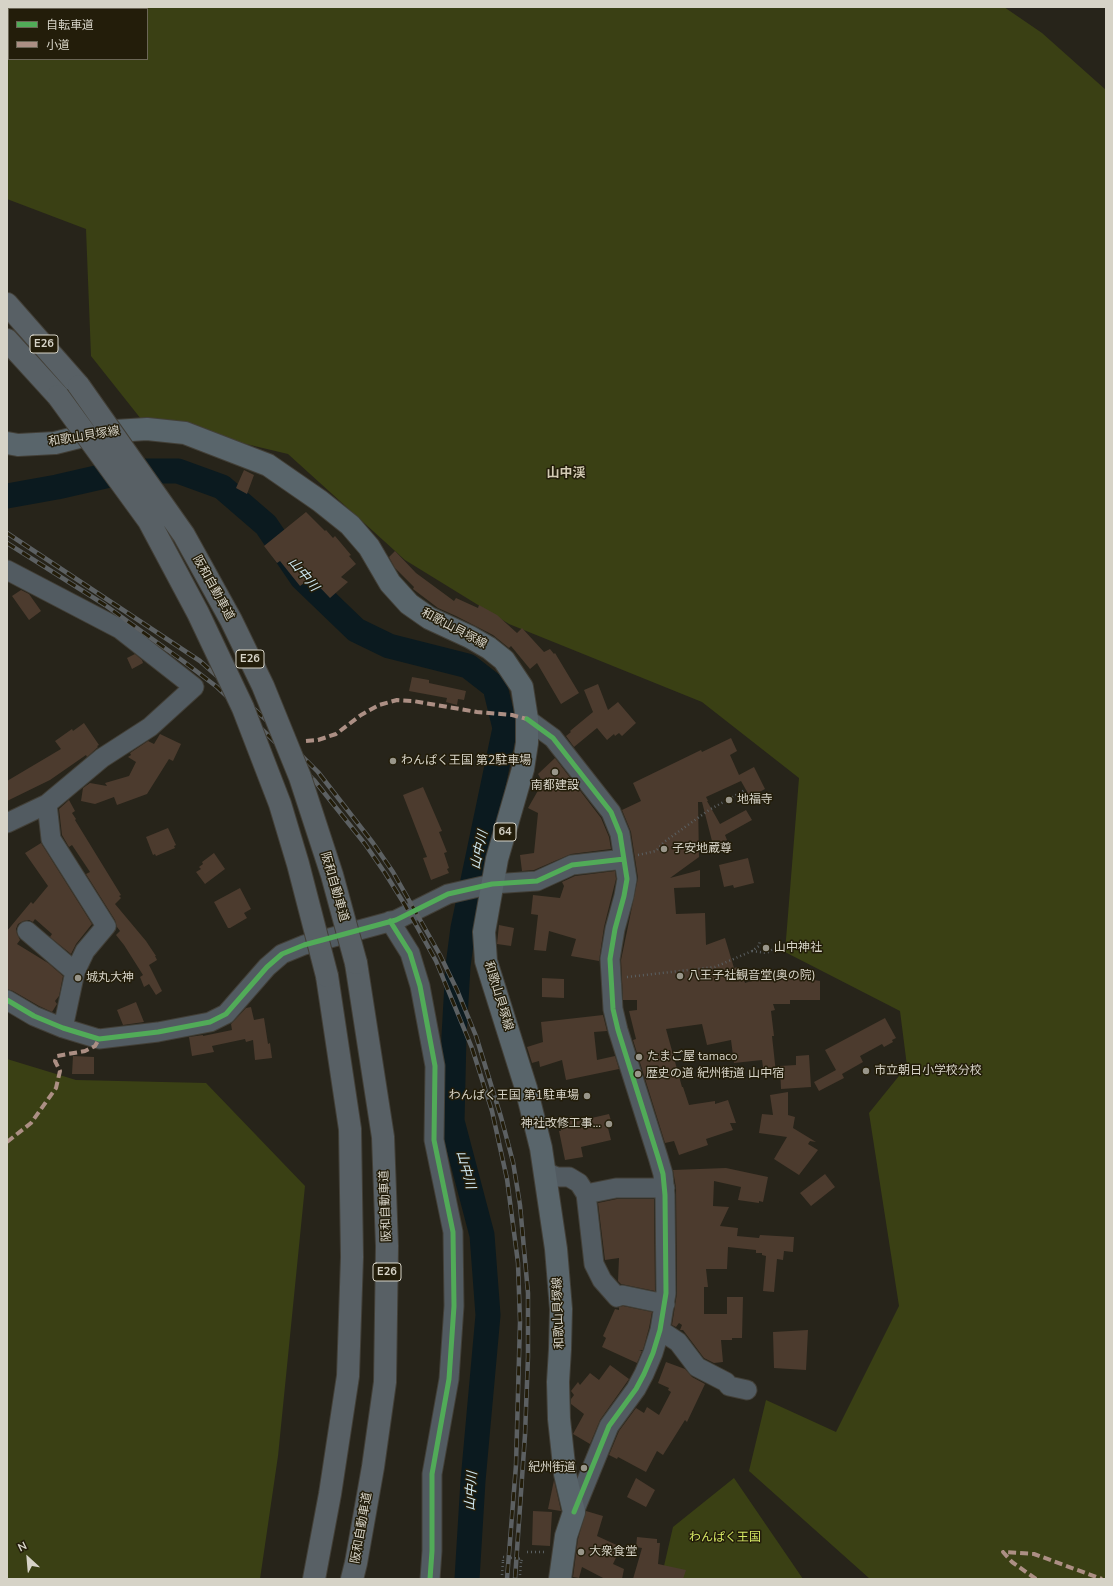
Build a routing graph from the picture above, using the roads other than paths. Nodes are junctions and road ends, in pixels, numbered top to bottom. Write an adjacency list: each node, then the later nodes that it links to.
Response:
1 (8, 305): 25 (highway, 阪和自動車道 / E26, bridge)
2 (7, 340): 4 (highway, 阪和自動車道 / E26)
3 (7, 347): 4 (highway)
4 (58, 396): 24 (highway, 阪和自動車道 / E26, bridge)
5 (7, 443): 7 (main road, 和歌山貝塚線 / 64)
6 (7, 570): 8 (street)
7 (527, 719): 10 (street); 11 (main road, 和歌山貝塚線 / 64)
8 (47, 804): 9 (street); 14 (street)
9 (7, 823)
10 (624, 859): 11 (street); 18 (street)
11 (486, 886): 12 (street); 17 (main road, 和歌山貝塚線 / 64)
12 (390, 921): 16 (street); 26 (street)
13 (27, 931): 14 (street)
14 (75, 972): 16 (street)
15 (7, 1000): 16 (street)
16 (63, 1028)
17 (545, 1172): 19 (street); 23 (main road, 和歌山貝塚線 / 64)
18 (665, 1188): 19 (street); 20 (street)
19 (586, 1194): 20 (street)
20 (665, 1304): 21 (street)
21 (660, 1330): 22 (street); 23 (street)
22 (747, 1390)
23 (574, 1512): 27 (main road)
24 (314, 1579)
25 (352, 1579)
26 (430, 1579)
27 (560, 1579)

